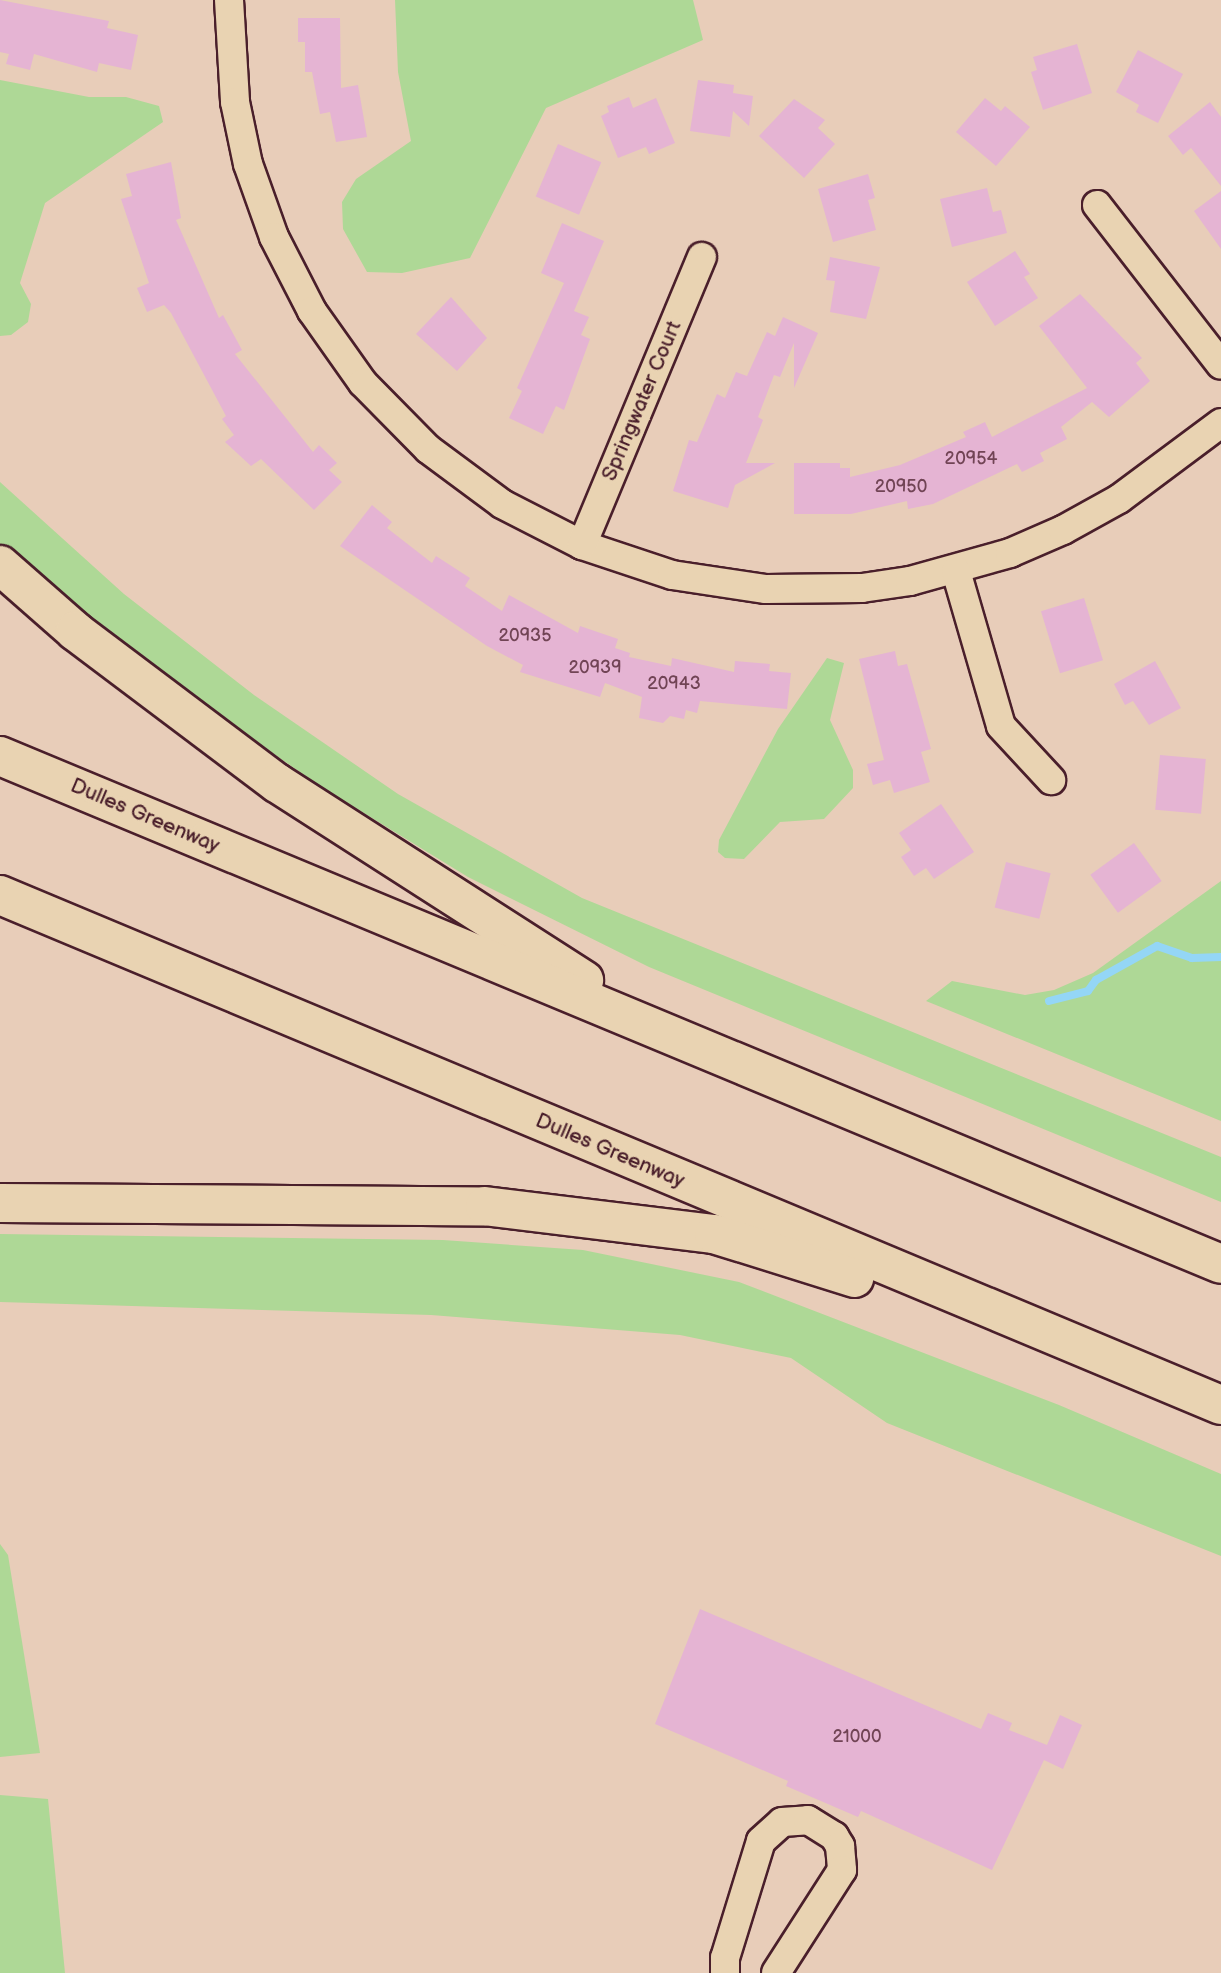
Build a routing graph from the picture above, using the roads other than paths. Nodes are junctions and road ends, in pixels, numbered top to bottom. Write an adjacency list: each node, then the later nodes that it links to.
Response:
1 (229, 0): 6 (street)
2 (1097, 205): 4 (street)
3 (702, 257): 6 (street, Springwater Court)
4 (1221, 365)
5 (1221, 422): 8 (street)
6 (582, 545): 8 (street)
7 (0, 565): 14 (highway)
8 (956, 571): 10 (street)
9 (0, 756): 14 (highway, Dulles Greenway)
10 (1051, 780)
11 (0, 895): 13 (highway, Dulles Greenway)
12 (0, 922): 13 (highway)
13 (115, 946): 17 (highway, Dulles Greenway)
14 (662, 1031): 16 (highway, Dulles Greenway)
15 (0, 1203): 17 (highway)
16 (1221, 1264)
17 (1221, 1407)
18 (725, 1973): 19 (street)
19 (776, 1973)

